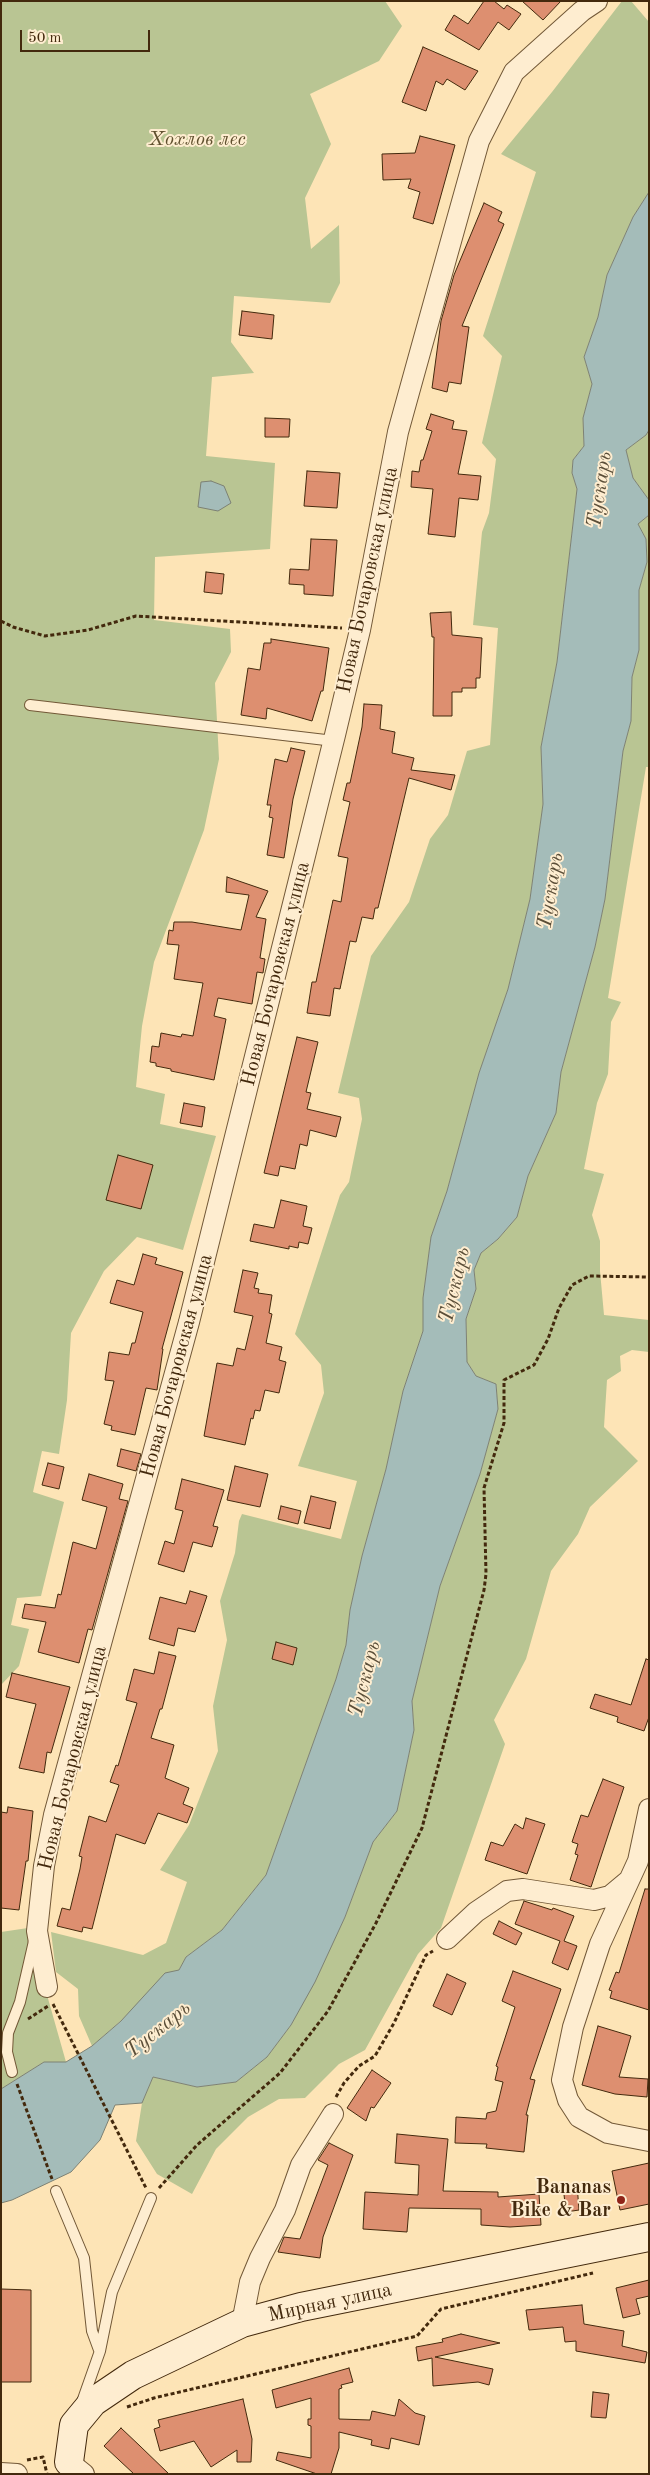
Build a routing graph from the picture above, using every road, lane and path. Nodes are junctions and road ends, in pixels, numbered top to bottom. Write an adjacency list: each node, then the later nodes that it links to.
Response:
1 (597, 1): 3 (street, Новая Бочаровская улица)
2 (1, 621): 3 (path)
3 (360, 630): 5 (street, Новая Бочаровская улица)
4 (30, 705): 5 (lane)
5 (334, 741): 9 (street, Новая Бочаровская улица)
6 (649, 1277): 17 (path)
7 (649, 1809): 8 (street)
8 (629, 1880): 10 (street); 14 (street)
9 (36, 1931): 11 (street, Новая Бочаровская улица); 12 (lane)
10 (448, 1939): 13 (path)
11 (50, 1995): 15 (path)
12 (12, 2072): 16 (path)
13 (332, 2114): 20 (street)
14 (649, 2140)
15 (139, 2176)
16 (56, 2191): 21 (lane)
17 (151, 2198): 21 (lane)
18 (649, 2237): 20 (street, Мирная улица)
19 (602, 2271): 22 (path)
20 (242, 2323): 23 (street, Мирная улица)
21 (100, 2351): 23 (lane)
22 (118, 2410)
23 (74, 2425): 24 (street)
24 (74, 2470)
25 (1, 2472): 26 (street)
26 (17, 2474)

